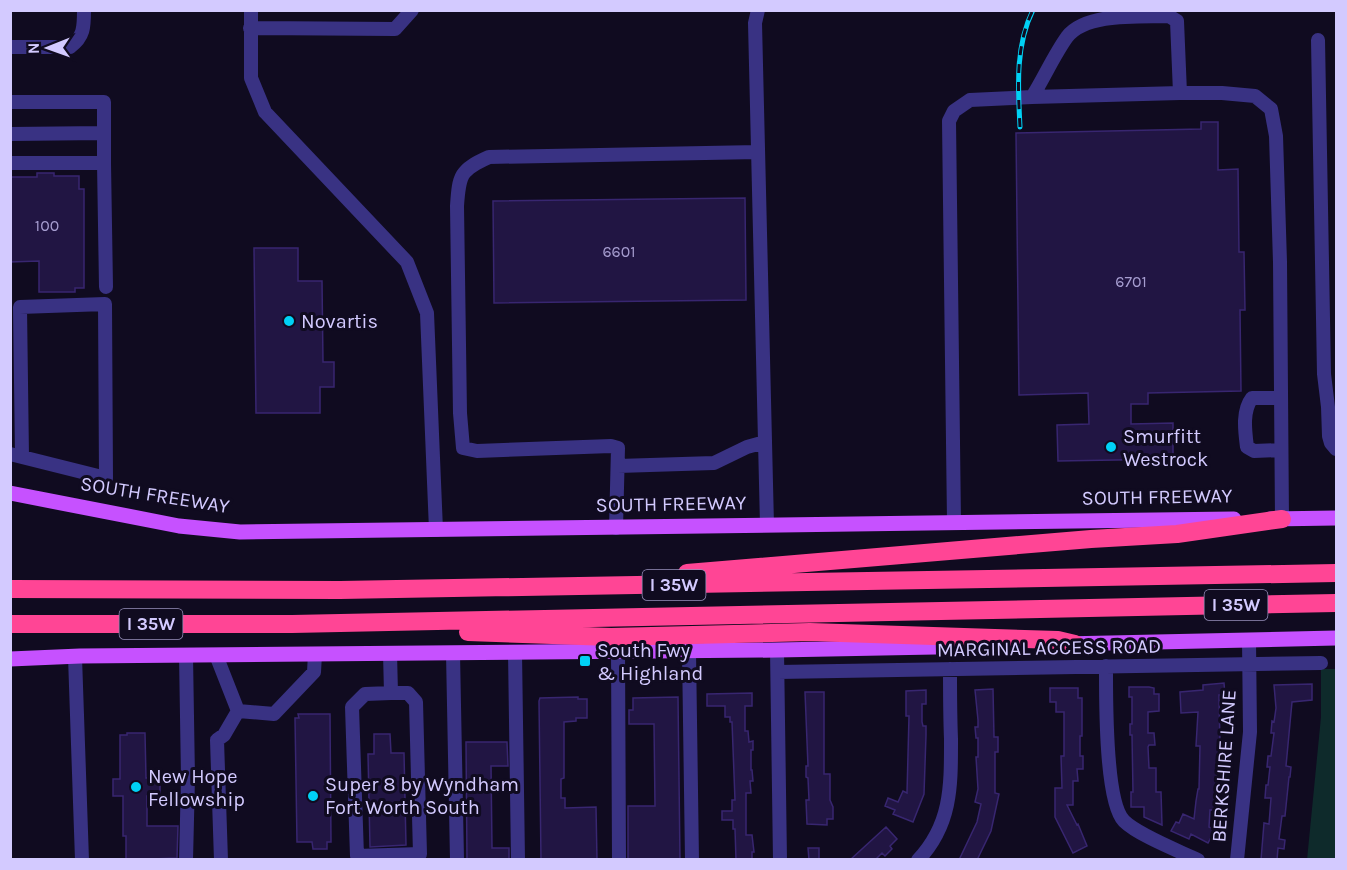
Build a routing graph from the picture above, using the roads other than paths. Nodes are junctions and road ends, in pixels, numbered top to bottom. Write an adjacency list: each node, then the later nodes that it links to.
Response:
1 (84, 10): 7 (street)
2 (251, 10): 5 (street)
3 (412, 10): 5 (street)
4 (758, 10): 13 (street)
5 (250, 28): 29 (street)
6 (1318, 40): 19 (street)
7 (10, 47)
8 (1180, 93): 9 (street); 9 (street); 17 (street)
9 (1032, 97): 26 (street)
10 (10, 102): 11 (street)
11 (104, 133): 12 (street); 15 (street)
12 (10, 134)
13 (758, 152): 18 (street); 22 (street)
14 (10, 163): 15 (street)
15 (104, 163): 16 (street)
16 (106, 287)
17 (1281, 398): 20 (street); 20 (street)
18 (765, 442): 22 (street); 27 (street)
19 (1336, 448)
20 (1281, 450): 25 (street)
21 (16, 455): 21 (street)
22 (618, 466): 28 (street)
23 (10, 493): 29 (main road, SOUTH FREEWAY)
24 (1336, 518): 25 (main road, SOUTH FREEWAY)
25 (1282, 519): 26 (main road, SOUTH FREEWAY); 31 (highway)
26 (954, 522): 27 (main road, SOUTH FREEWAY)
27 (767, 525): 28 (main road, SOUTH FREEWAY)
28 (616, 528): 29 (main road, SOUTH FREEWAY)
29 (436, 530)
30 (1336, 573): 31 (highway, I 35W)
31 (495, 588): 32 (highway, I 35W)
32 (10, 589)
33 (1336, 603): 35 (highway, I 35W)
34 (10, 624): 35 (highway, I 35W)
35 (292, 624): 38 (highway)
36 (1336, 638): 37 (main road)
37 (1248, 640): 38 (main road); 51 (street, BERKSHIRE LANE)
38 (1075, 644): 39 (main road)
39 (777, 650): 41 (main road); 54 (street)
40 (618, 651): 41 (main road); 43 (main road); 62 (street)
41 (689, 651): 63 (street)
42 (453, 652): 43 (main road); 44 (main road); 60 (street)
43 (515, 652): 61 (street)
44 (390, 653): 45 (main road); 55 (street)
45 (315, 654): 47 (main road); 56 (street)
46 (186, 655): 47 (main road); 48 (main road); 58 (street)
47 (216, 655): 56 (street)
48 (75, 657): 49 (main road); 57 (street)
49 (10, 659)
50 (1321, 663): 51 (street, MARGINAL ACCESS ROAD)
51 (1249, 664): 52 (street, MARGINAL ACCESS ROAD); 67 (street, BERKSHIRE LANE)
52 (1106, 666): 53 (street, MARGINAL ACCESS ROAD); 66 (street)
53 (950, 669): 54 (street, MARGINAL ACCESS ROAD); 65 (street)
54 (778, 672): 64 (street)
55 (391, 693): 55 (street)
56 (238, 711): 59 (street)
57 (82, 860)
58 (186, 860)
59 (221, 860)
60 (457, 860)
61 (518, 860)
62 (619, 860)
63 (692, 860)
64 (780, 860)
65 (918, 860)
66 (1198, 860)
67 (1237, 860)

